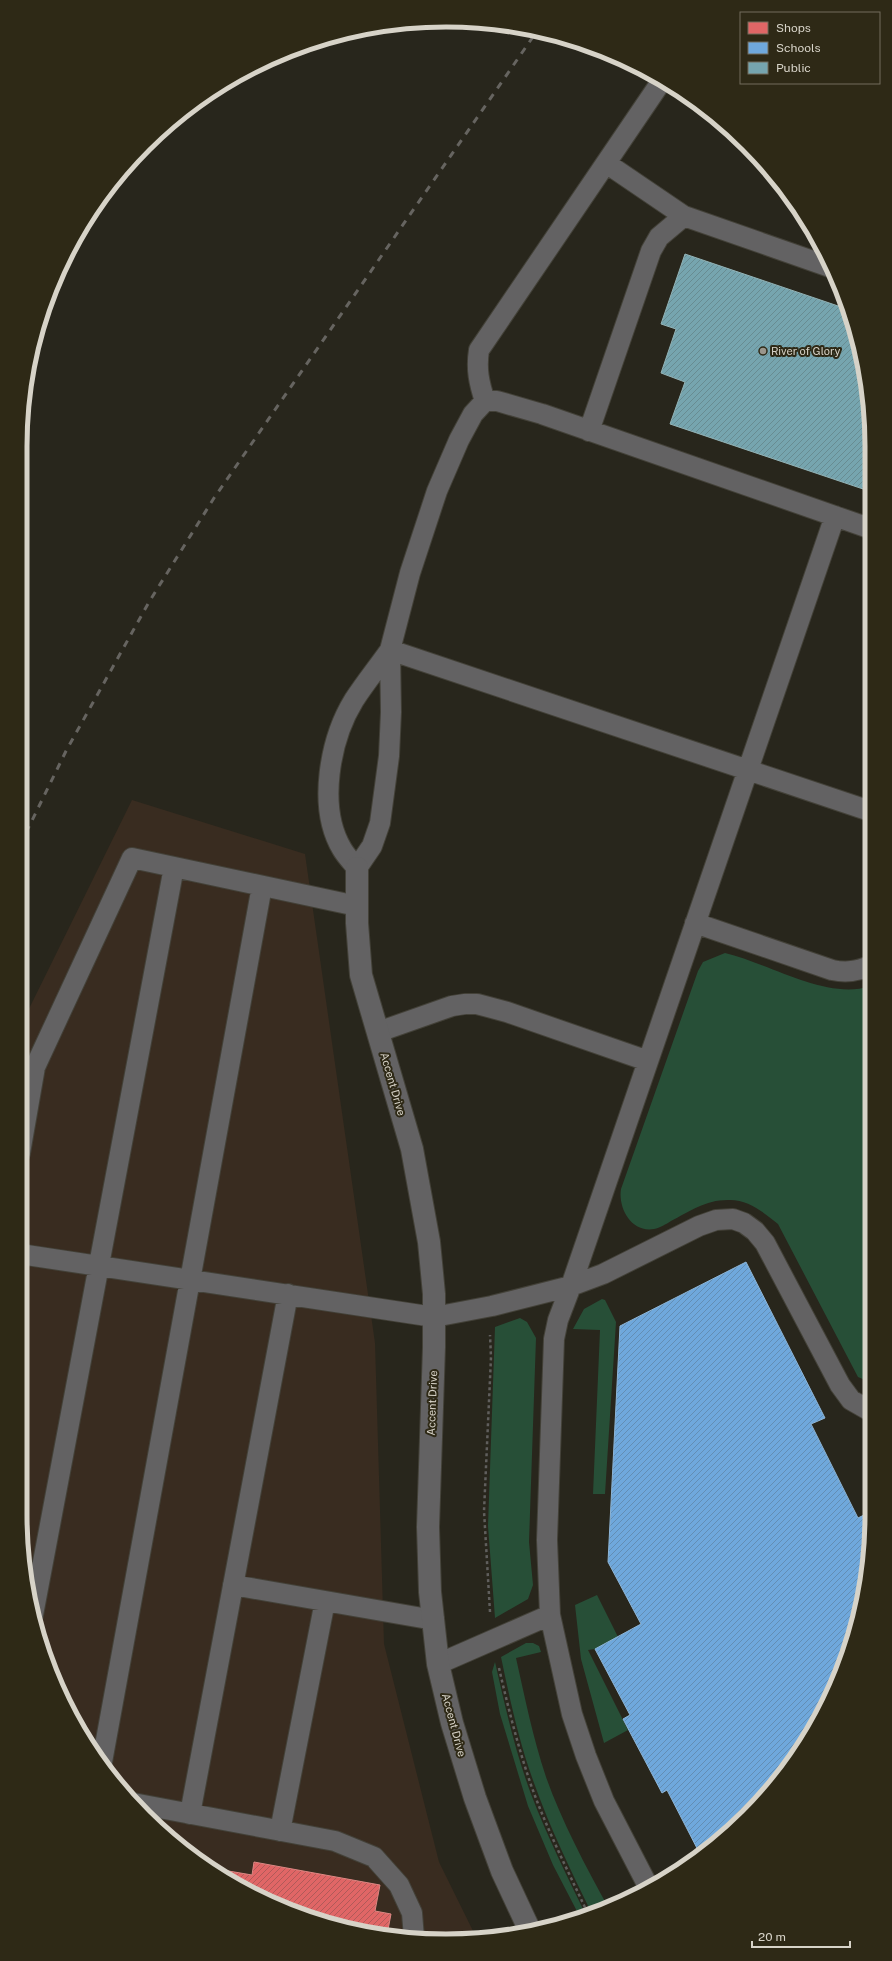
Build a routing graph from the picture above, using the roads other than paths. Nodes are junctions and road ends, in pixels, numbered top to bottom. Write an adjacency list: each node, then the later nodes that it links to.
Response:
1 (659, 85): 2 (lane)
2 (606, 163): 3 (lane); 5 (lane)
3 (684, 216): 4 (lane); 6 (lane)
4 (824, 265)
5 (485, 401): 6 (lane); 9 (lane)
6 (589, 431): 7 (lane)
7 (834, 516): 8 (lane); 10 (lane)
8 (865, 527)
9 (390, 650): 10 (lane); 13 (lane); 13 (lane)
10 (746, 770): 11 (lane); 16 (lane)
11 (865, 809)
12 (174, 867): 14 (lane); 20 (lane); 22 (lane)
13 (357, 868): 15 (street, Accent Drive)
14 (262, 886): 15 (lane); 23 (lane)
15 (357, 906): 18 (street, Accent Drive)
16 (695, 923): 17 (lane); 19 (lane)
17 (865, 968)
18 (378, 1032): 19 (lane); 26 (street, Accent Drive)
19 (648, 1062): 24 (lane)
20 (27, 1113)
21 (27, 1255): 22 (lane)
22 (99, 1266): 23 (lane); 29 (lane)
23 (190, 1279): 25 (lane); 34 (lane)
24 (571, 1286): 26 (lane); 27 (lane); 31 (lane)
25 (288, 1294): 26 (lane); 28 (lane)
26 (434, 1316): 32 (street, Accent Drive)
27 (865, 1408)
28 (233, 1585): 30 (lane); 36 (lane)
29 (36, 1600)
30 (325, 1601): 32 (lane); 37 (lane)
31 (550, 1615): 33 (lane); 38 (lane)
32 (434, 1620): 33 (street, Accent Drive)
33 (438, 1664): 39 (street, Accent Drive)
34 (103, 1755)
35 (145, 1805): 36 (lane)
36 (190, 1814): 37 (lane)
37 (280, 1831): 40 (lane)
38 (647, 1883)
39 (528, 1926)
40 (414, 1932)

